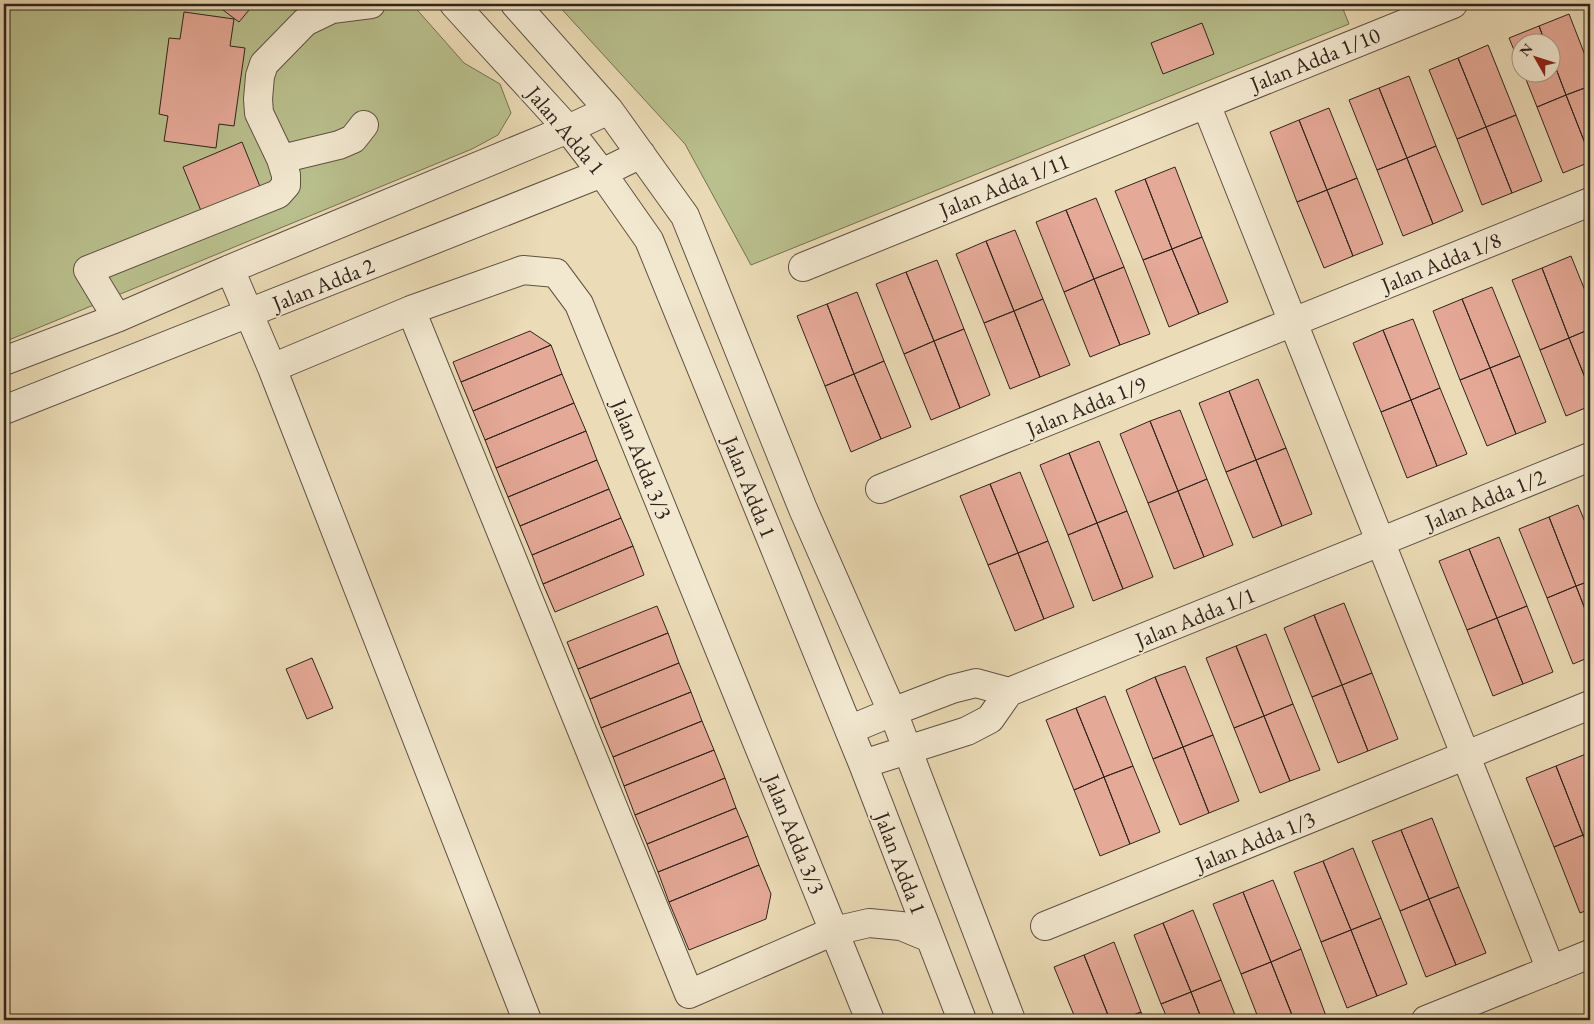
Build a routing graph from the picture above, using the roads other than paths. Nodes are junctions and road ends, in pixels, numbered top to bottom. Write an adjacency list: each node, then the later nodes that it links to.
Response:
1 (371, 4): 10 (street)
2 (454, 4): 8 (street, Jalan Adda 1)
3 (514, 4): 6 (street, Jalan Adda 1)
4 (1453, 4): 5 (street, Jalan Adda 1/10)
5 (1206, 104): 13 (street, Jalan Adda 1/11); 18 (street)
6 (609, 110): 8 (street); 9 (street, Jalan Adda 1)
7 (364, 125): 10 (street)
8 (568, 128): 11 (street, Jalan Adda 1); 14 (street)
9 (641, 154): 11 (street, Jalan Adda 2); 27 (street, Jalan Adda 1)
10 (281, 159): 17 (street)
11 (602, 173): 16 (street, Jalan Adda 2); 28 (street, Jalan Adda 1)
12 (1590, 202): 18 (street, Jalan Adda 1/8)
13 (803, 267)
14 (230, 269): 16 (street); 17 (street)
15 (411, 310): 20 (street, Jalan Adda 3/3); 33 (street, Jalan Adda 3/3); 33 (street)
16 (249, 314): 20 (street); 21 (street, Jalan Adda 2)
17 (117, 318): 19 (street)
18 (1293, 322): 23 (street, Jalan Adda 1/9); 24 (street)
19 (4, 361)
20 (272, 368): 37 (street)
21 (4, 410)
22 (1590, 457): 24 (street, Jalan Adda 1/2)
23 (880, 489)
24 (1380, 542): 25 (street, Jalan Adda 1/1); 30 (street)
25 (1009, 692): 27 (street); 29 (street)
26 (1590, 705): 30 (street, Jalan Adda 1/3)
27 (892, 712): 28 (street); 29 (street, Jalan Adda 1)
28 (849, 730): 31 (street, Jalan Adda 1)
29 (907, 749): 31 (street); 40 (street, Jalan Adda 1)
30 (1465, 756): 32 (street, Jalan Adda 1/3); 36 (street)
31 (863, 764): 34 (street, Jalan Adda 1)
32 (1045, 926)
33 (834, 931): 34 (street); 38 (street, Jalan Adda 3/3)
34 (930, 938): 39 (street, Jalan Adda 1)
35 (1590, 954): 36 (street)
36 (1550, 970): 41 (street)
37 (527, 1020)
38 (870, 1020)
39 (962, 1020)
40 (1011, 1020)
41 (1426, 1020)

